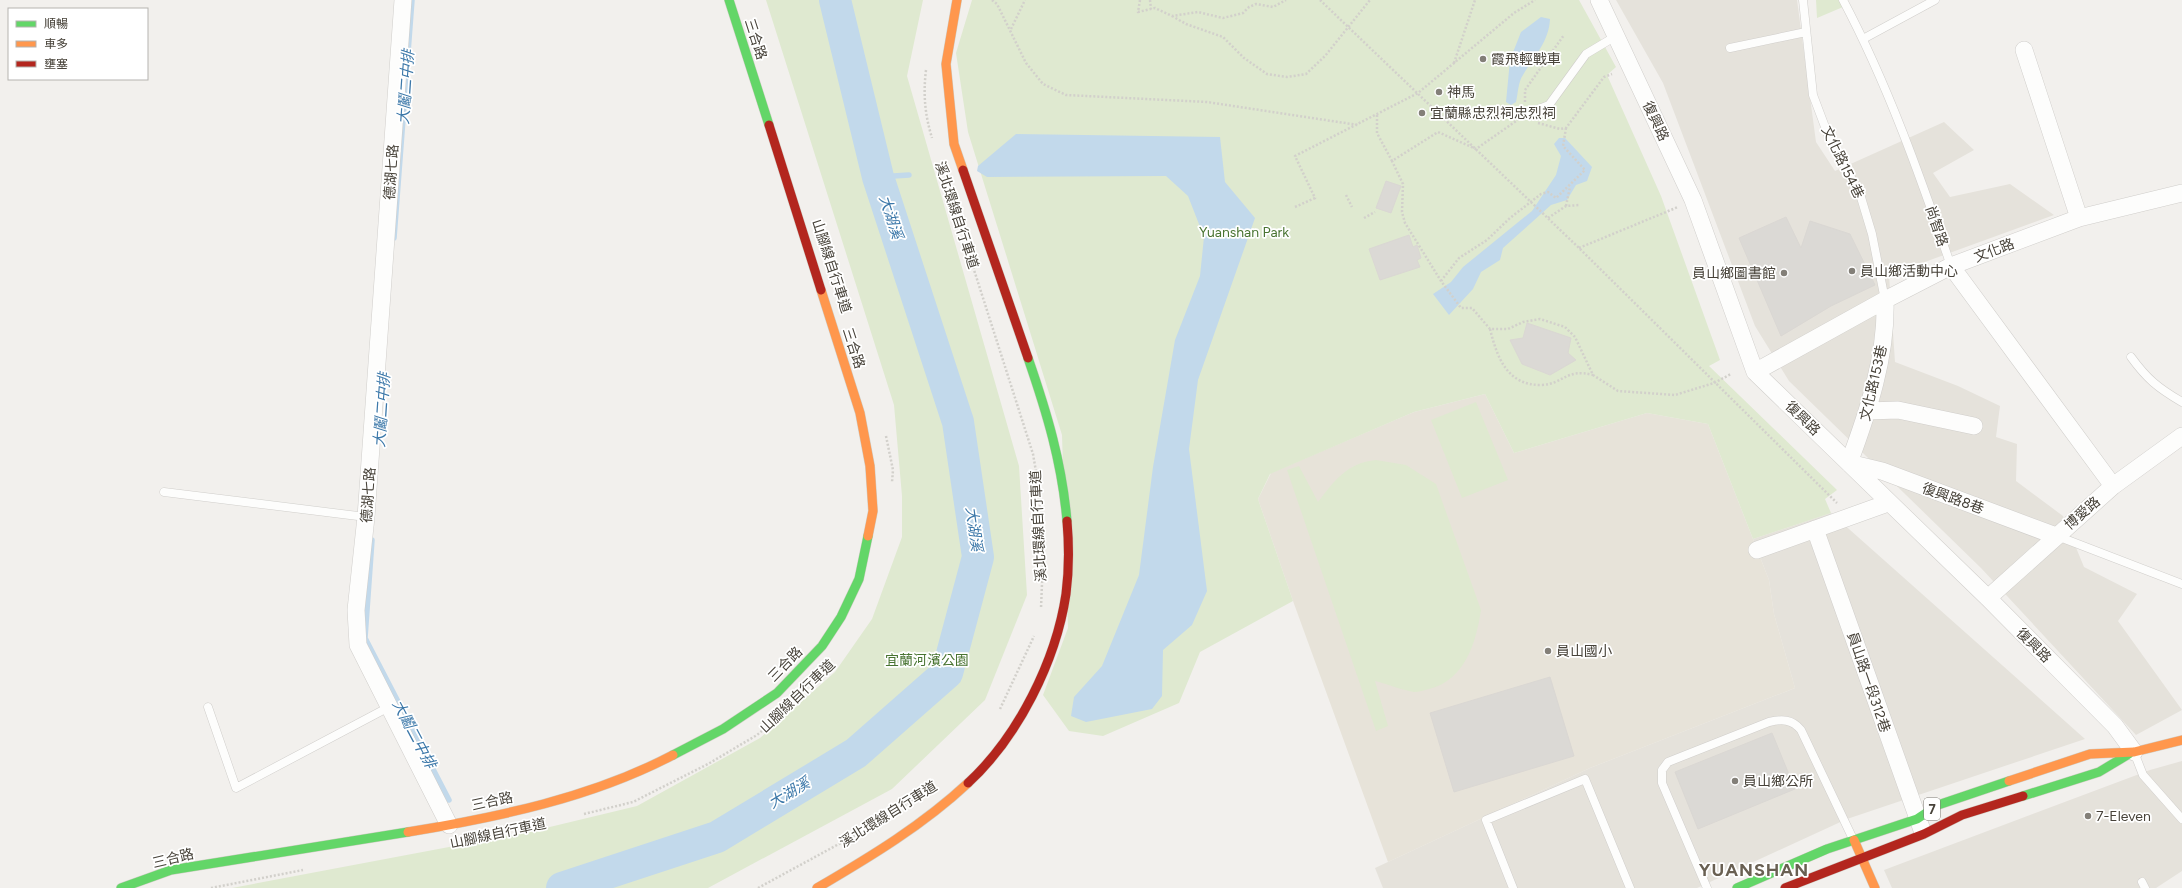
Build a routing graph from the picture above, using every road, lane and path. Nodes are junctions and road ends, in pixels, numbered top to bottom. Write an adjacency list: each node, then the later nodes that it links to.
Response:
1 (403, 0): 71 (street, 德湖七路)
2 (729, 0): 88 (street, 三合路)
3 (957, 0): 96 (street)
4 (992, 0): 20 (path)
5 (1025, 0): 20 (path)
6 (1140, 0): 17 (path)
7 (1150, 0): 17 (path)
8 (1286, 0): 18 (path)
9 (1320, 0): 19 (path)
10 (1370, 0): 19 (path)
11 (1475, 0): 26 (path)
12 (1535, 0): 26 (path)
13 (1599, 0): 22 (street, 復興路)
14 (1803, 0): 21 (lane, 文化路154巷)
15 (1843, 0): 23 (lane, 尚智路)
16 (1935, 0): 23 (lane)
17 (1151, 9): 18 (path)
18 (1172, 16): 19 (path)
19 (1348, 26): 28 (path)
20 (1011, 30): 31 (path)
21 (1806, 32): 24 (lane); 53 (lane, 文化路154巷)
22 (1616, 36): 29 (lane); 39 (street, 復興路)
23 (1863, 39): 51 (lane, 尚智路)
24 (1730, 48)
25 (2024, 50): 48 (street)
26 (1454, 63): 28 (path)
27 (926, 68): 33 (path, 溪北環線自行車道)
28 (1418, 93): 30 (path); 34 (path)
29 (1529, 113): 34 (path)
30 (1377, 115): 31 (path); 35 (path)
31 (1358, 125): 43 (path)
32 (1566, 128): 36 (path)
33 (934, 142)
34 (1476, 149): 35 (path); 40 (path)
35 (1392, 161): 52 (path)
36 (1570, 186): 40 (path); 42 (path)
37 (2182, 194): 48 (street, 文化路)
38 (1346, 195): 44 (path)
39 (1693, 200): 50 (path); 56 (street, 復興路)
40 (1532, 202): 46 (path); 52 (path)
41 (1580, 205): 42 (path)
42 (1566, 206): 46 (path)
43 (1295, 207)
44 (1352, 207)
45 (1375, 212): 47 (path)
46 (1547, 217): 50 (path)
47 (1364, 218)
48 (2079, 218): 51 (street, 文化路)
49 (967, 246): 77 (path, 溪北環線自行車道)
50 (1579, 248): 59 (path)
51 (1951, 266): 53 (street, 文化路); 67 (street, 尚智路)
52 (1441, 282): 54 (path)
53 (1885, 300): 56 (street, 文化路); 61 (street, 文化路153巷)
54 (1490, 329): 58 (path); 58 (path)
55 (2131, 357): 60 (lane)
56 (1755, 372): 65 (street, 復興路)
57 (1730, 374): 59 (path)
58 (1593, 375): 59 (path)
59 (1714, 383): 70 (path)
60 (2182, 402)
61 (1868, 411): 62 (street); 65 (street, 文化路153巷)
62 (1974, 426)
63 (886, 434): 66 (path)
64 (2182, 436): 67 (street, 博愛路)
65 (1849, 463): 69 (street, 復興路); 73 (street, 復興路8巷)
66 (892, 485)
67 (2113, 486): 73 (street, 博愛路)
68 (164, 492): 71 (lane)
69 (1888, 503): 72 (street); 76 (street, 復興路)
70 (1838, 504)
71 (366, 517): 80 (street, 德湖七路)
72 (1815, 529): 74 (street); 89 (street, 員山路一段312巷)
73 (2056, 536): 75 (lane); 76 (street, 博愛路)
74 (1757, 550)
75 (2182, 584)
76 (1988, 598): 84 (street, 復興路)
77 (1041, 612)
78 (1036, 629): 81 (path)
79 (208, 707): 80 (lane)
80 (389, 707): 88 (street, 德湖七路)
81 (998, 713)
82 (778, 718): 86 (path, 山腳線自行車道)
83 (2182, 740): 84 (street, 7)
84 (2134, 752): 87 (lane); 89 (street, 7); 89 (street, 7)
85 (938, 783): 95 (path, 溪北環線自行車道)
86 (581, 815)
87 (2182, 819)
88 (450, 825): 93 (street, 三合路)
89 (1920, 826): 90 (street, 7); 91 (street, 7)
90 (1853, 839): 91 (street); 99 (lane); 100 (street, 7)
91 (1861, 857): 101 (street, 7); 102 (street)
92 (310, 869): 94 (path)
93 (121, 888)
94 (211, 888)
95 (758, 888)
96 (817, 888)
97 (1513, 888): 98 (lane)
98 (1630, 888)
99 (1707, 888)
100 (1737, 888)
101 (1785, 888)
102 (1876, 888)

